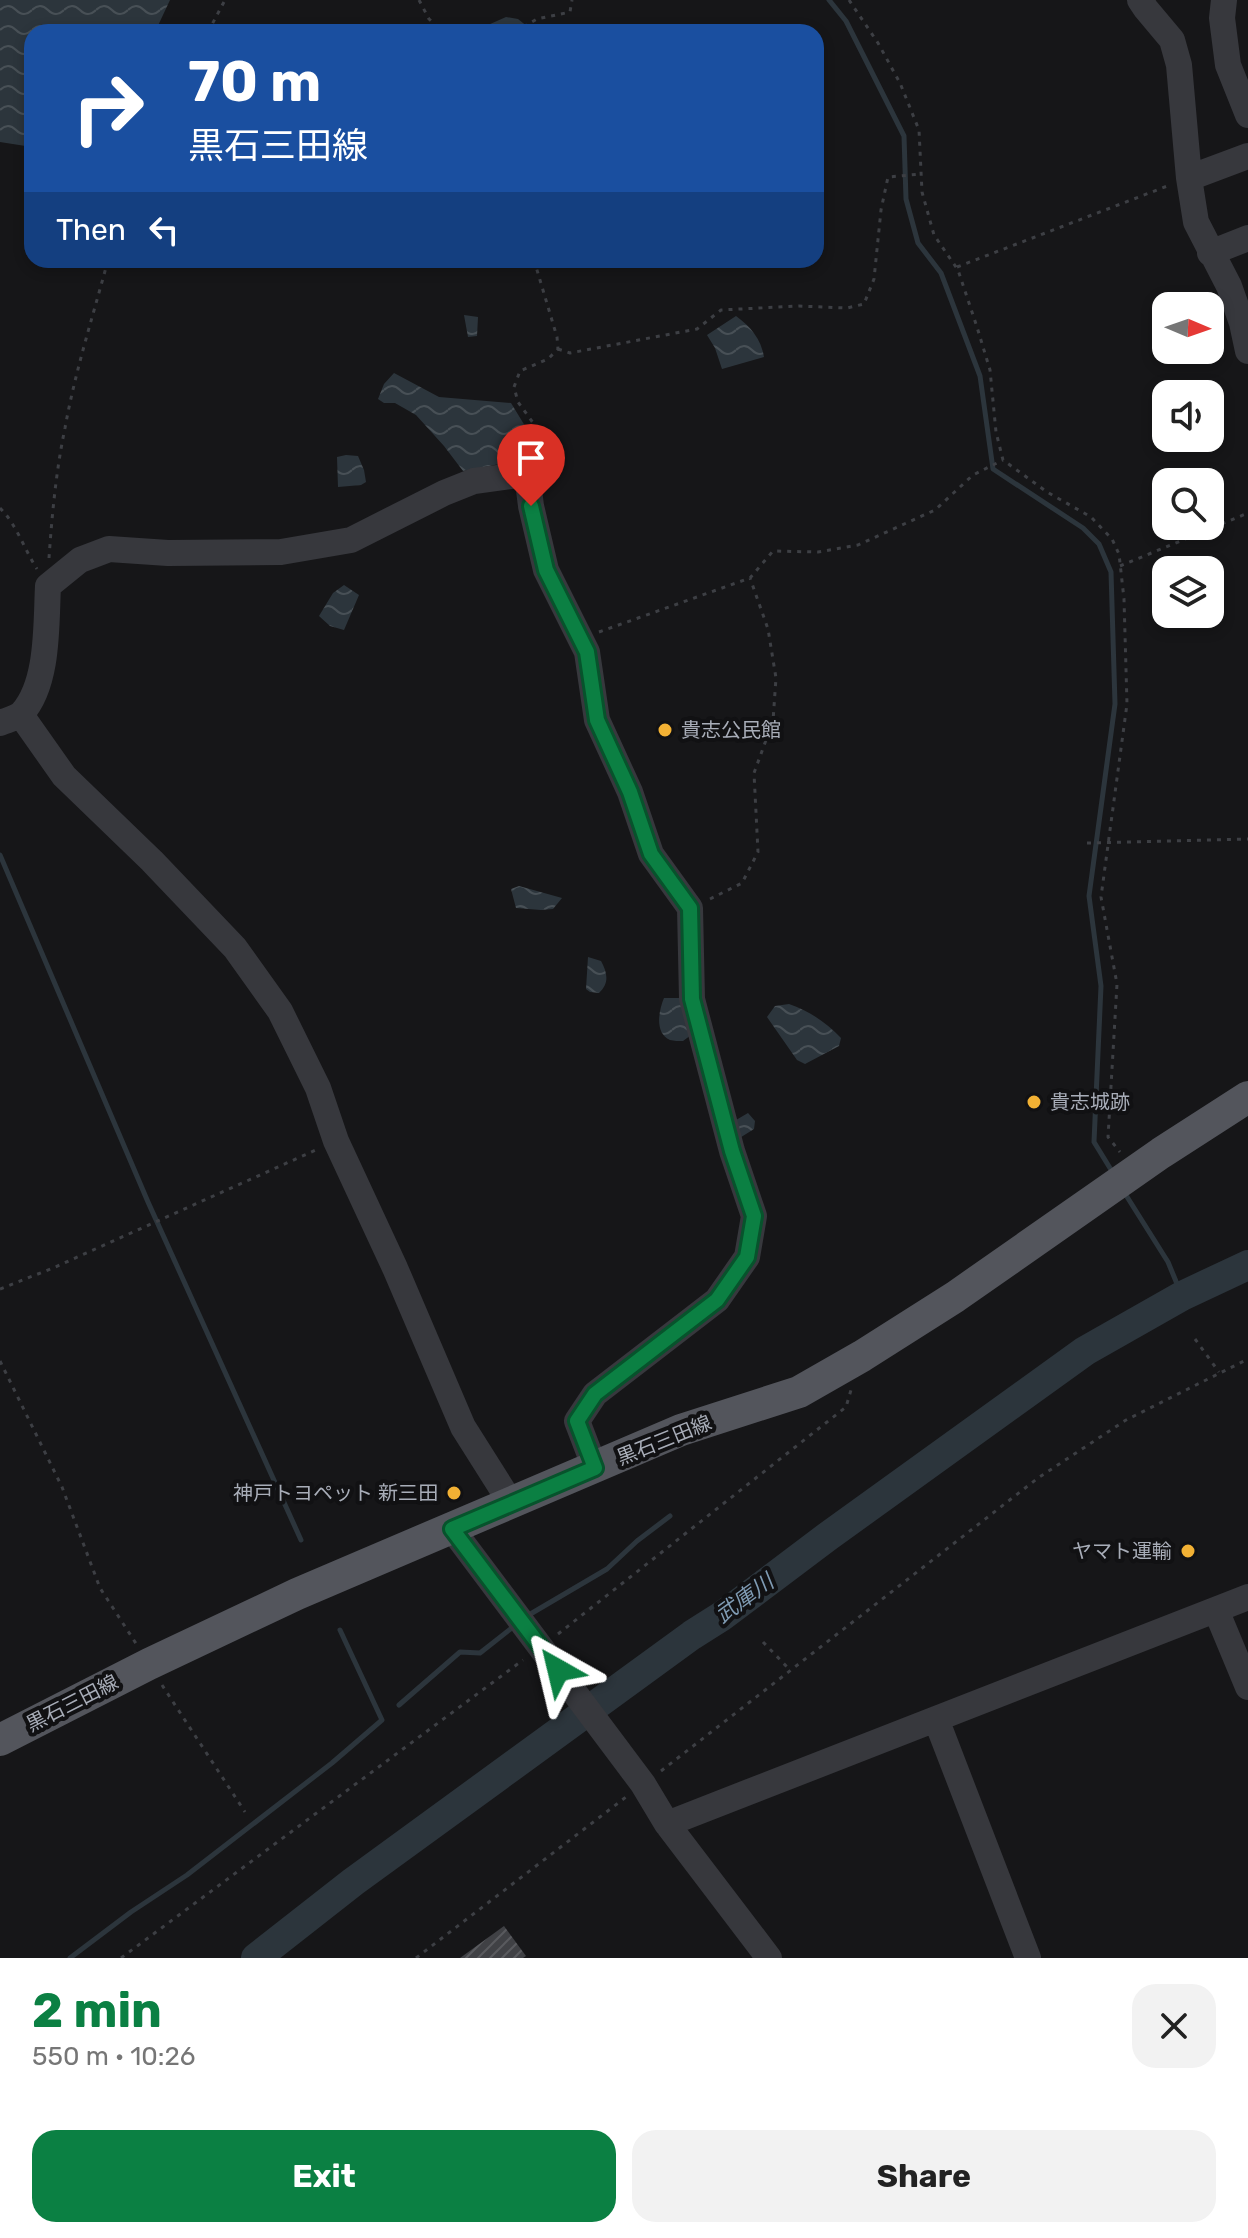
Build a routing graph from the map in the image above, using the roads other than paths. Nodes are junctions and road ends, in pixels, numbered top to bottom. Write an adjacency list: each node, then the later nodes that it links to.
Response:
1 (1140, 0): 5 (street)
2 (1224, 0): 3 (street)
3 (1248, 115)
4 (1248, 156): 5 (street)
5 (1189, 178): 7 (street)
6 (1248, 238): 7 (street)
7 (1210, 253): 8 (street)
8 (1248, 351)
9 (10, 719): 11 (street); 12 (street)
10 (1248, 1097): 11 (main road, 黒石三田線)
11 (595, 1468): 12 (main road, 黒石三田線)
12 (511, 1503): 13 (main road, 黒石三田線)
13 (452, 1529): 18 (main road, 黒石三田線); 19 (street)
14 (1248, 1597): 15 (street)
15 (1216, 1610): 16 (street); 17 (street)
16 (1248, 1687)
17 (936, 1719): 19 (street); 21 (street)
18 (0, 1740)
19 (667, 1824): 20 (street)
20 (769, 1958)
21 (1028, 1958)

